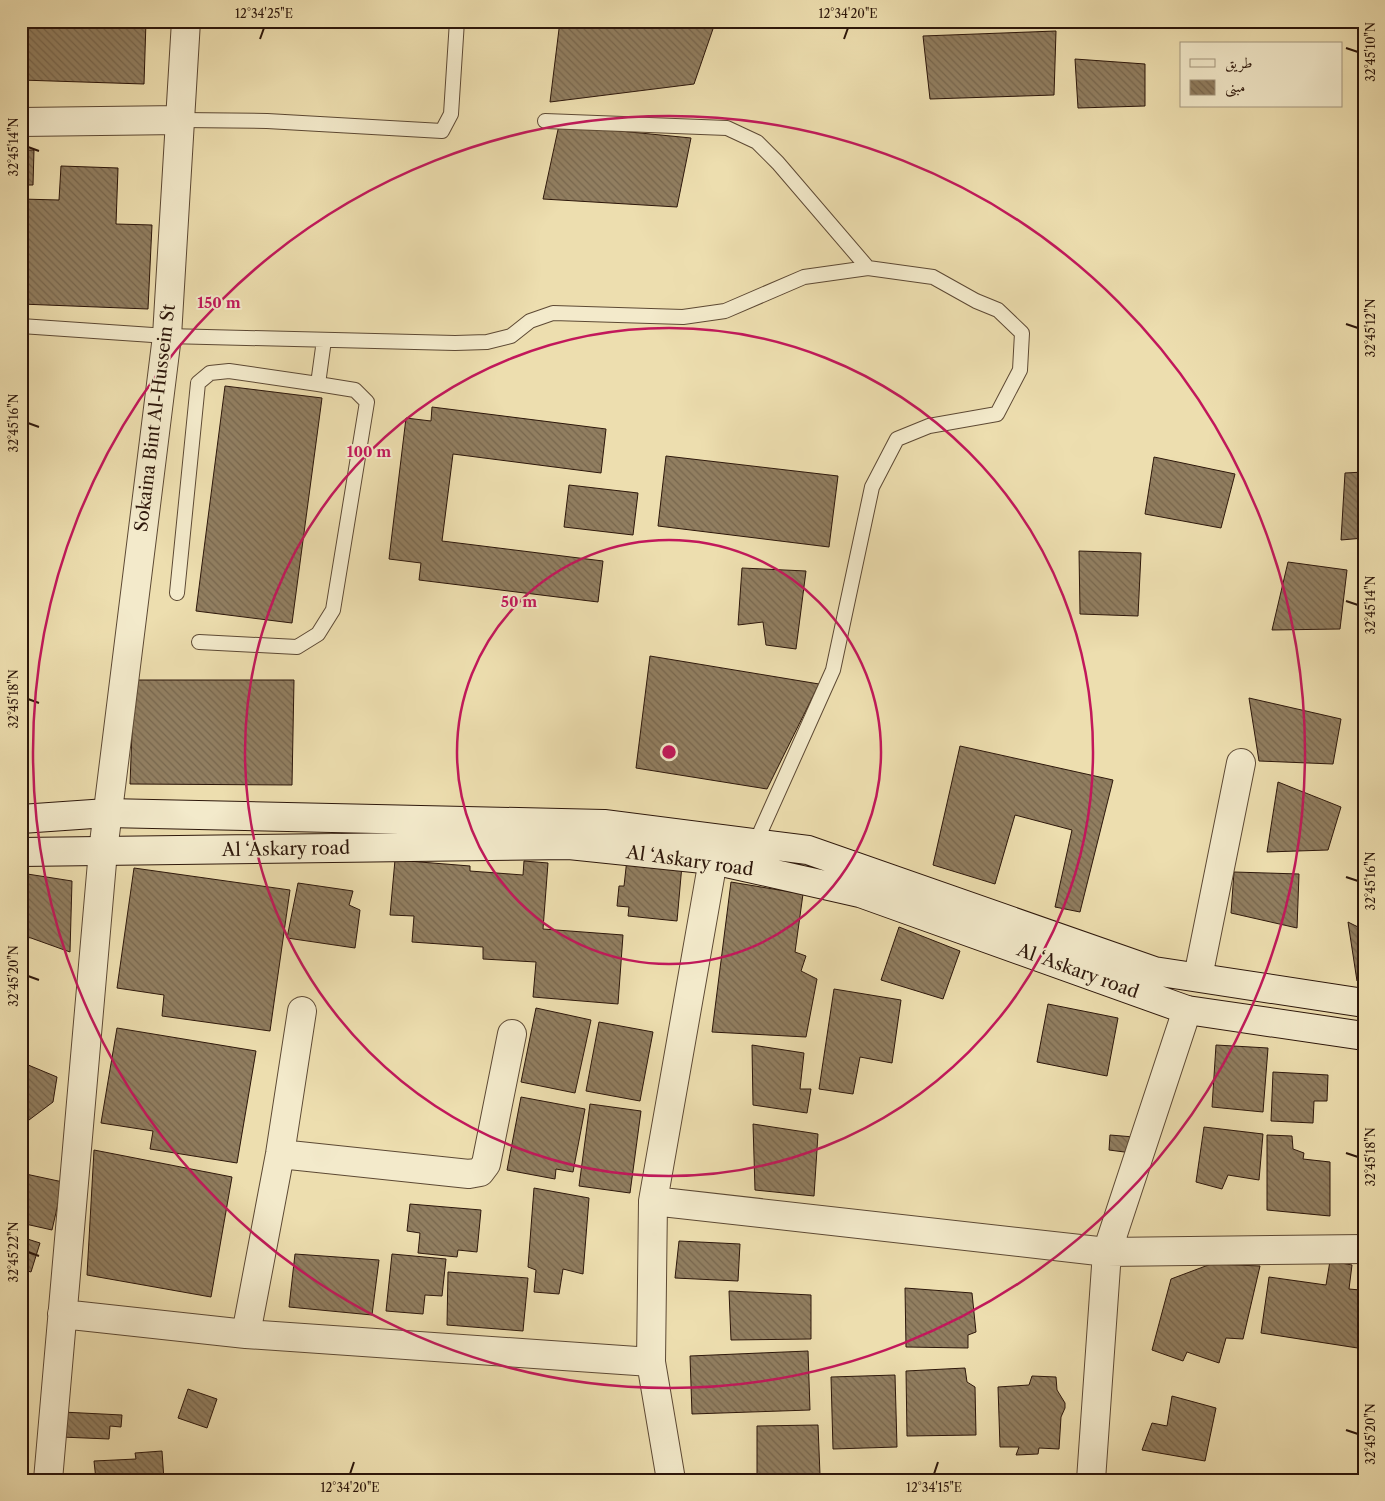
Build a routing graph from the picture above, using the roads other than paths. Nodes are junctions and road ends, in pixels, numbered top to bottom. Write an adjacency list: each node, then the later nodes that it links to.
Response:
1 (186, 21): 3 (street, Sokaina Bint Al-Hussein St)
2 (457, 21): 3 (lane)
3 (180, 120): 5 (street); 8 (street, Sokaina Bint Al-Hussein St)
4 (545, 121): 6 (lane)
5 (21, 122)
6 (868, 268): 9 (lane); 16 (lane)
7 (21, 326): 8 (lane)
8 (167, 336): 9 (lane); 14 (street, Sokaina Bint Al-Hussein St)
9 (324, 340): 10 (lane)
10 (318, 384): 11 (lane); 12 (lane)
11 (177, 593)
12 (199, 642)
13 (1241, 762): 20 (street)
14 (107, 813): 15 (street, Al ‘Askary road); 16 (street, Al ‘Askary road); 17 (street, Sokaina Bint Al-Hussein St)
15 (21, 819)
16 (755, 844): 20 (street, Al ‘Askary road)
17 (102, 851): 18 (street, Al ‘Askary road); 19 (street, Al ‘Askary road); 30 (street, Sokaina Bint Al-Hussein St)
18 (21, 852)
19 (712, 860): 22 (street, Al ‘Askary road); 27 (street)
20 (1198, 977): 21 (street, Al ‘Askary road)
21 (1364, 1003)
22 (1186, 1010): 25 (street, Al ‘Askary road); 29 (street)
23 (302, 1011): 26 (street)
24 (512, 1034): 26 (street)
25 (1364, 1036)
26 (280, 1154): 31 (street)
27 (654, 1201): 29 (street); 32 (street)
28 (1364, 1249): 29 (street)
29 (1107, 1252): 35 (street)
30 (62, 1314): 31 (street); 33 (street, Sokaina Bint Al-Hussein St)
31 (246, 1334): 32 (street)
32 (651, 1362): 34 (street)
33 (48, 1480)
34 (671, 1480)
35 (1091, 1480)

